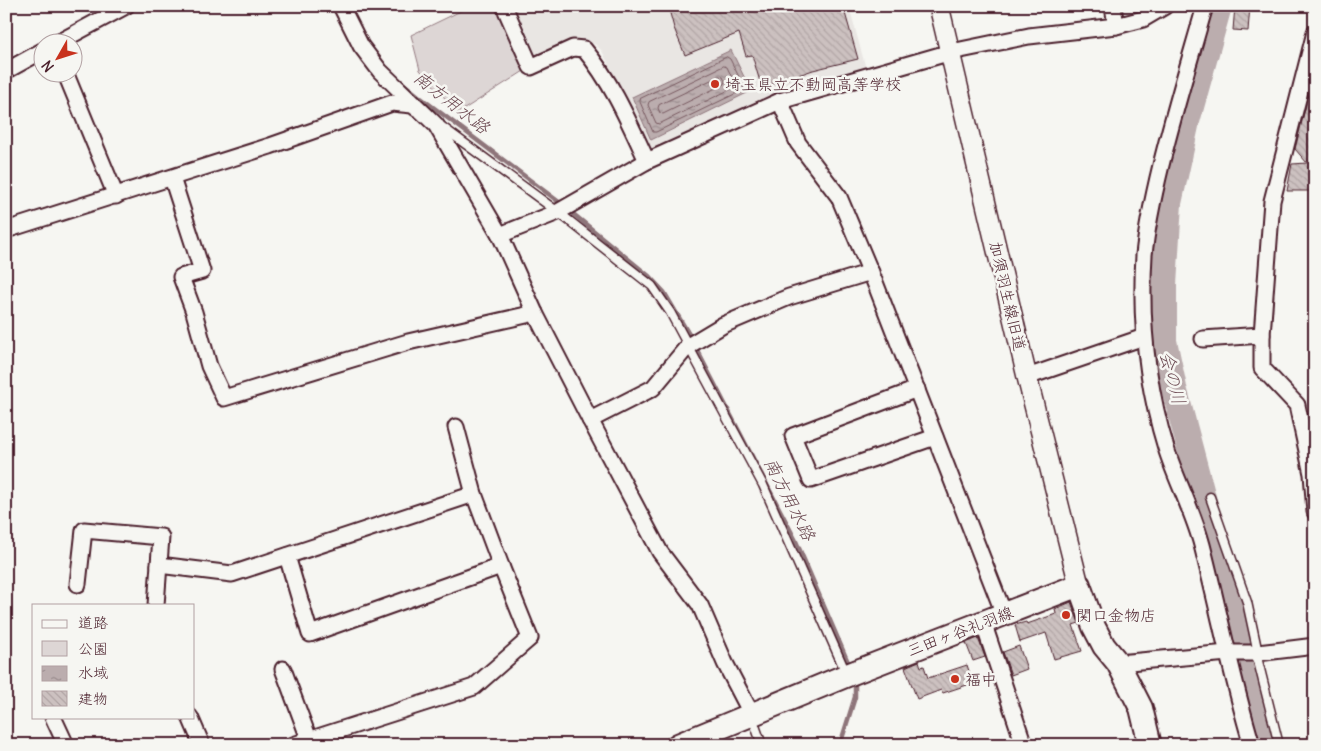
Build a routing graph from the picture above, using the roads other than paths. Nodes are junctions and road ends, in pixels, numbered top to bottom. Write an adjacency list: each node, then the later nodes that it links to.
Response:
1 (126, 6): 9 (street)
2 (341, 6): 16 (street)
3 (504, 6): 17 (street)
4 (940, 6): 11 (street, 加須羽生線旧道)
5 (1113, 6): 8 (street)
6 (1165, 6): 8 (street)
7 (1205, 6): 26 (street)
8 (1116, 26): 11 (street)
9 (78, 32)
10 (1315, 32): 25 (street)
11 (951, 52): 15 (street); 29 (street, 加須羽生線旧道)
12 (32, 57): 13 (street)
13 (6, 71)
14 (69, 82): 19 (street)
15 (780, 101): 17 (street); 23 (street)
16 (426, 114): 18 (street); 20 (lane); 22 (street)
17 (647, 161): 20 (street)
18 (172, 178): 19 (street); 24 (street)
19 (116, 196): 21 (street)
20 (563, 209): 22 (street); 28 (lane)
21 (6, 230)
22 (500, 235): 24 (street)
23 (871, 272): 28 (street); 30 (street)
24 (535, 313): 31 (street)
25 (1262, 336): 27 (street); 36 (street)
26 (1144, 337): 29 (street); 46 (street)
27 (1203, 338)
28 (692, 343): 31 (street); 50 (lane)
29 (1026, 377): 41 (street, 加須羽生線旧道)
30 (917, 389): 33 (street); 33 (street)
31 (590, 420): 51 (street)
32 (456, 427): 34 (street)
33 (935, 437): 43 (street)
34 (474, 494): 37 (street); 39 (street)
35 (1210, 497): 47 (lane)
36 (1315, 512)
37 (287, 556): 38 (street); 39 (street)
38 (159, 565): 40 (street); 42 (street)
39 (501, 566): 54 (street)
40 (78, 584)
41 (1079, 585): 43 (main road, 三田ヶ谷礼羽線); 48 (main road)
42 (156, 604)
43 (1004, 614): 44 (main road, 三田ヶ谷礼羽線)
44 (983, 622): 50 (main road, 三田ヶ谷礼羽線); 60 (street)
45 (1315, 646): 47 (street)
46 (1232, 652): 47 (street); 48 (street); 62 (street)
47 (1255, 652): 63 (lane)
48 (1118, 663): 61 (main road)
49 (283, 669): 54 (street)
50 (851, 674): 51 (main road, 三田ヶ谷礼羽線)
51 (752, 715): 58 (main road, 三田ヶ谷礼羽線); 59 (lane)
52 (53, 718): 55 (street)
53 (190, 718): 56 (street)
54 (309, 739): 57 (street)
55 (66, 745)
56 (202, 745)
57 (293, 745)
58 (678, 745)
59 (762, 745)
60 (1024, 745)
61 (1150, 745)
62 (1252, 745)
63 (1279, 745)

